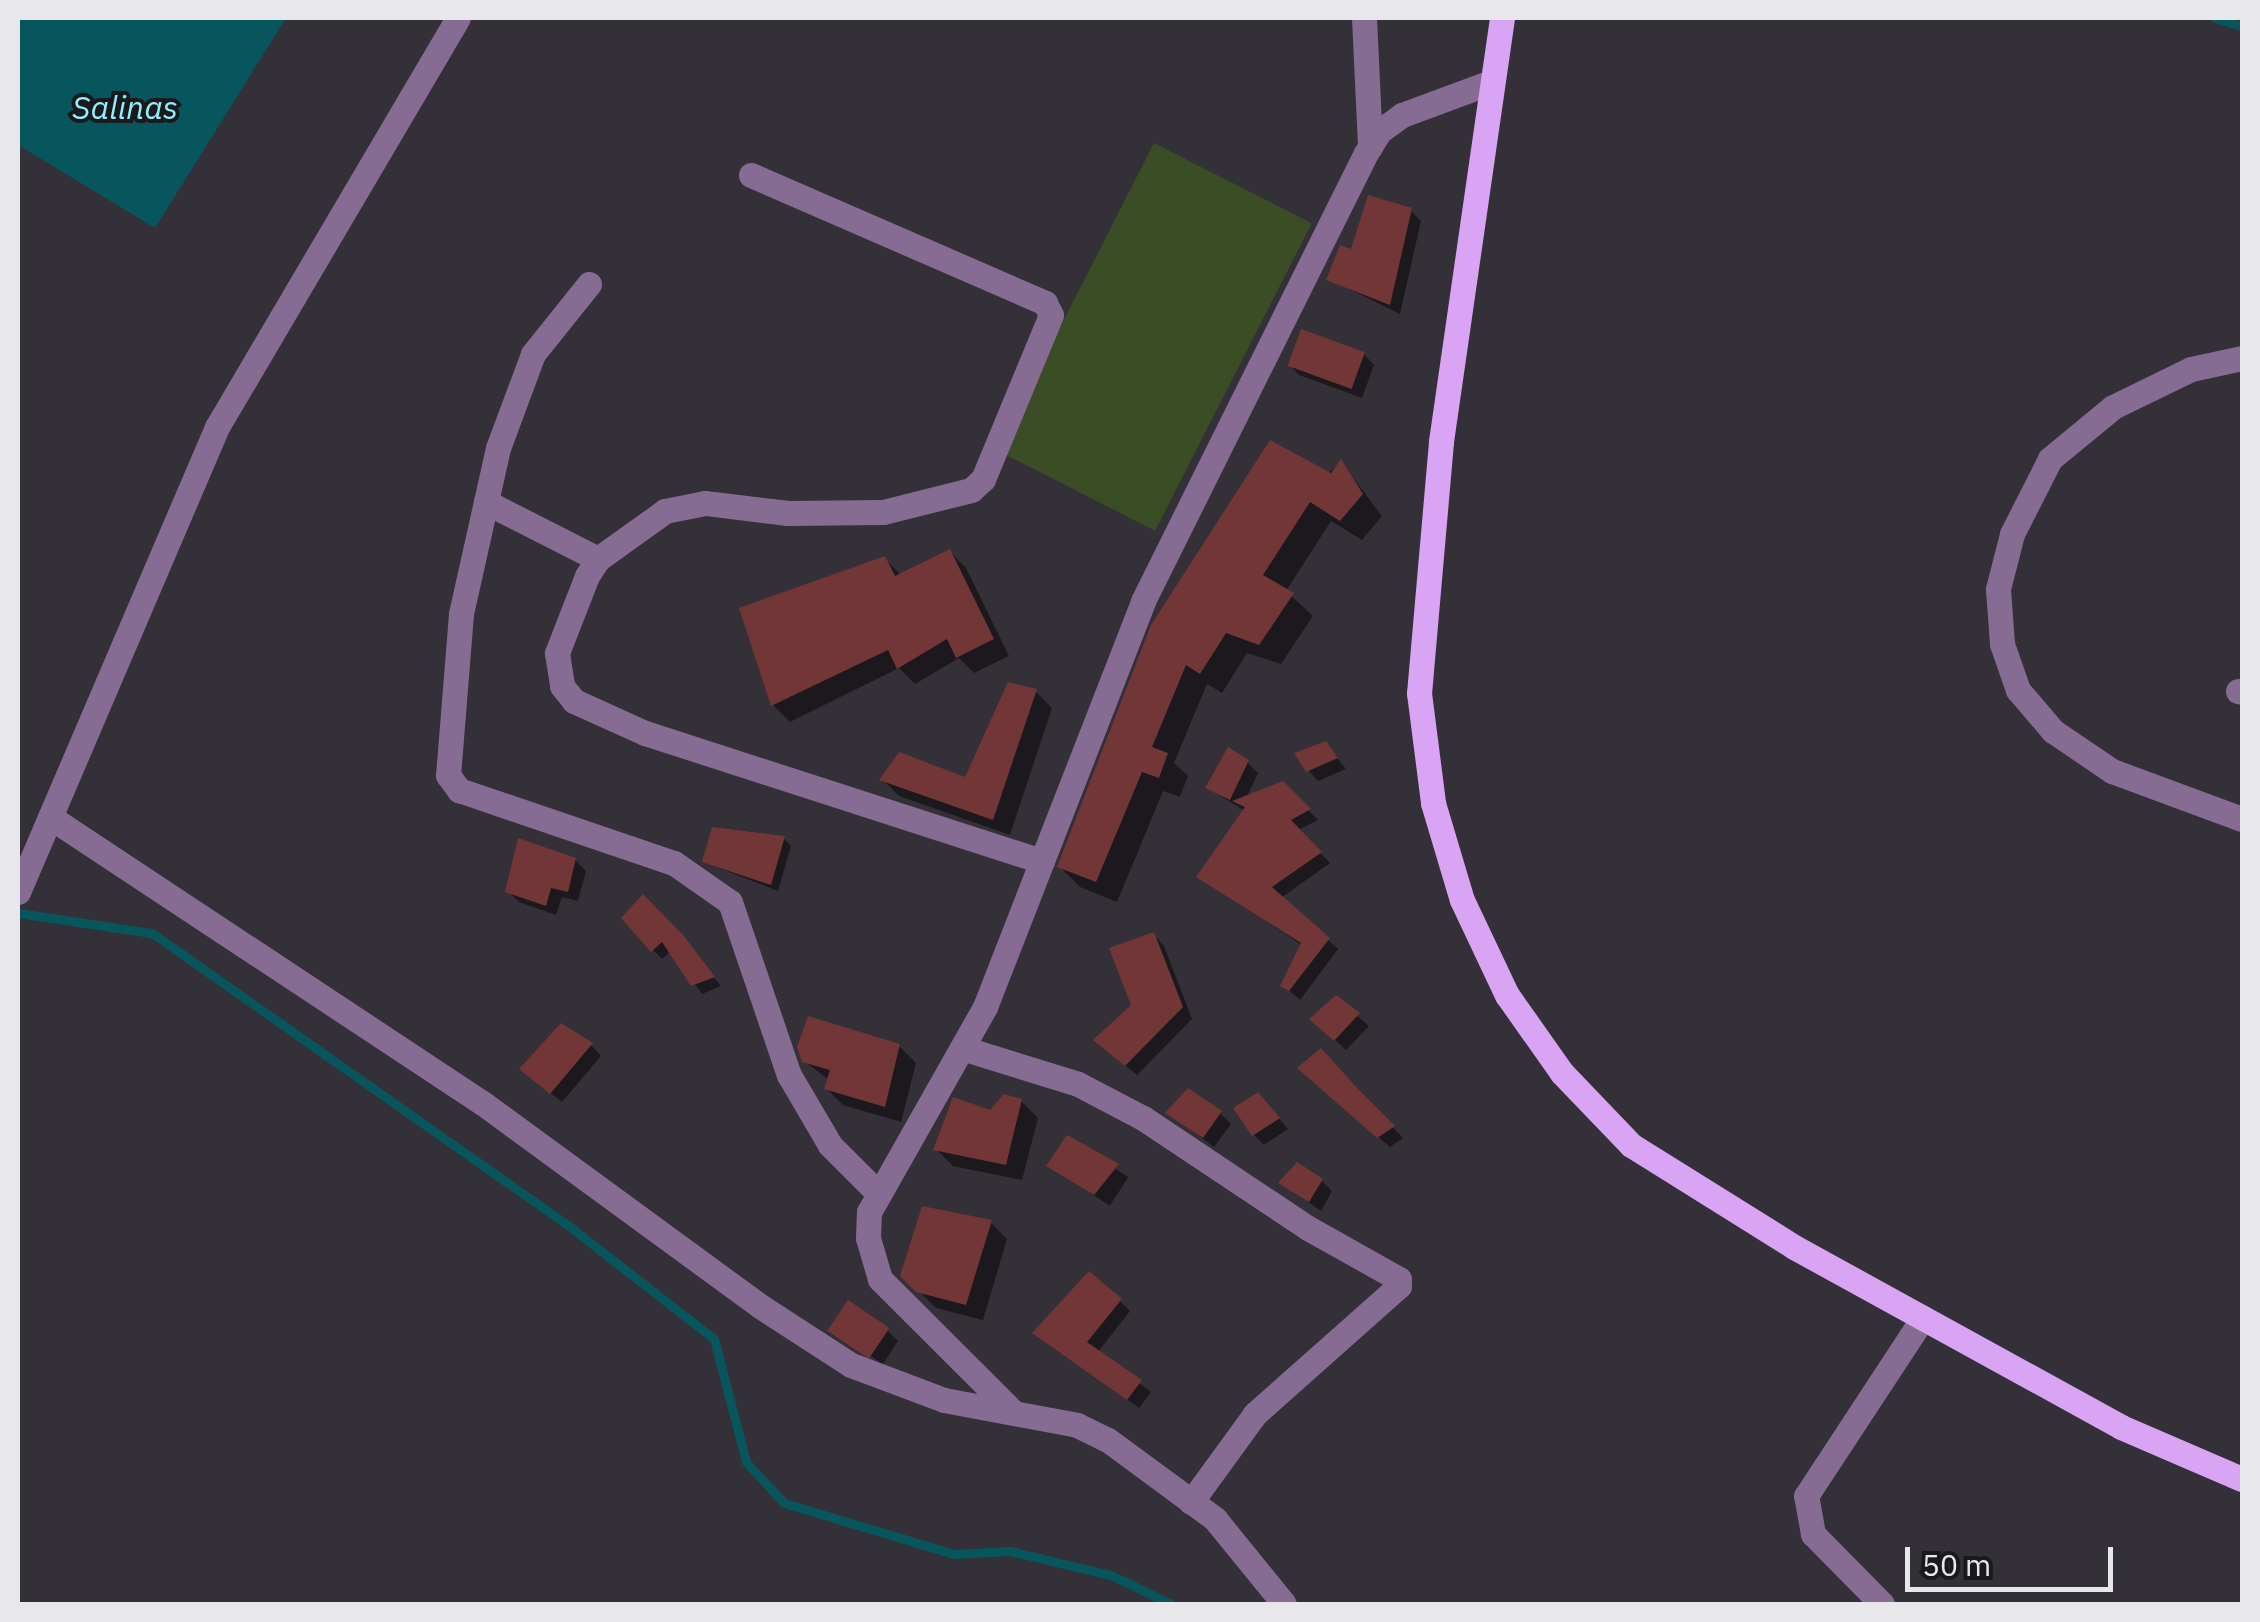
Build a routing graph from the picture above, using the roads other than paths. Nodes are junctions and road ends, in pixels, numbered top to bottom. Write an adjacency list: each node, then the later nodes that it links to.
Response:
1 (458, 18): 11 (street)
2 (1364, 18): 5 (street)
3 (1501, 21): 4 (main road)
4 (1491, 82): 5 (street); 17 (main road)
5 (1370, 146): 13 (street)
6 (751, 175): 10 (street)
7 (589, 284): 9 (street)
8 (2242, 358): 12 (street)
9 (486, 502): 10 (street); 16 (street)
10 (598, 559): 13 (street)
11 (50, 816): 14 (street); 18 (street)
12 (2242, 819)
13 (1042, 861): 15 (street)
14 (18, 892)
15 (962, 1048): 16 (street); 20 (street)
16 (879, 1194): 18 (street)
17 (1923, 1318): 19 (main road); 22 (street)
18 (1013, 1412): 20 (street)
19 (2242, 1480)
20 (1190, 1502): 21 (street)
21 (1284, 1604)
22 (1882, 1604)

